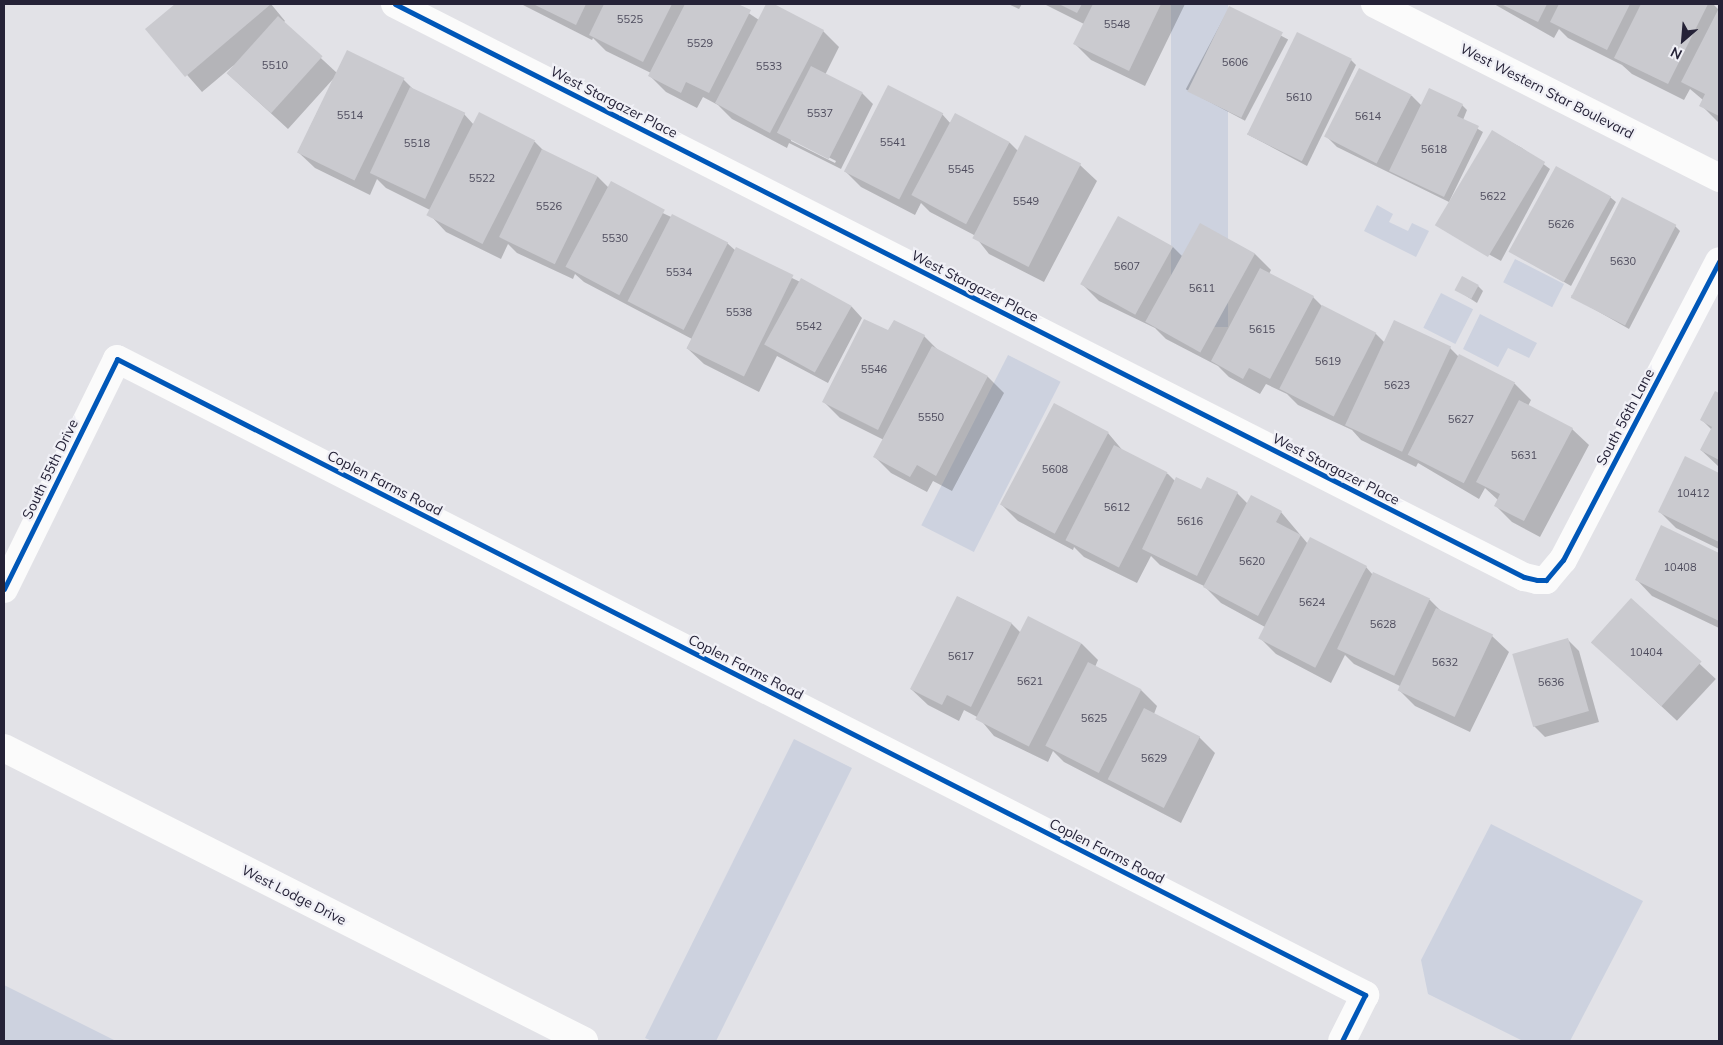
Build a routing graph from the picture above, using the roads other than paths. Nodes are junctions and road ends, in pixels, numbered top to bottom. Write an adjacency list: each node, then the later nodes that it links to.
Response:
1 (395, 4): 6 (street, West Stargazer Place)
2 (1375, 4): 3 (street, West Western Star Boulevard)
3 (1719, 178)
4 (1719, 260): 6 (street, South 56th Lane)
5 (117, 359): 7 (street, South 55th Drive); 10 (street, Coplen Farms Road)
6 (1546, 580)
7 (4, 589)
8 (4, 748): 9 (street, West Lodge Drive)
9 (584, 1041)
10 (1342, 1041)

